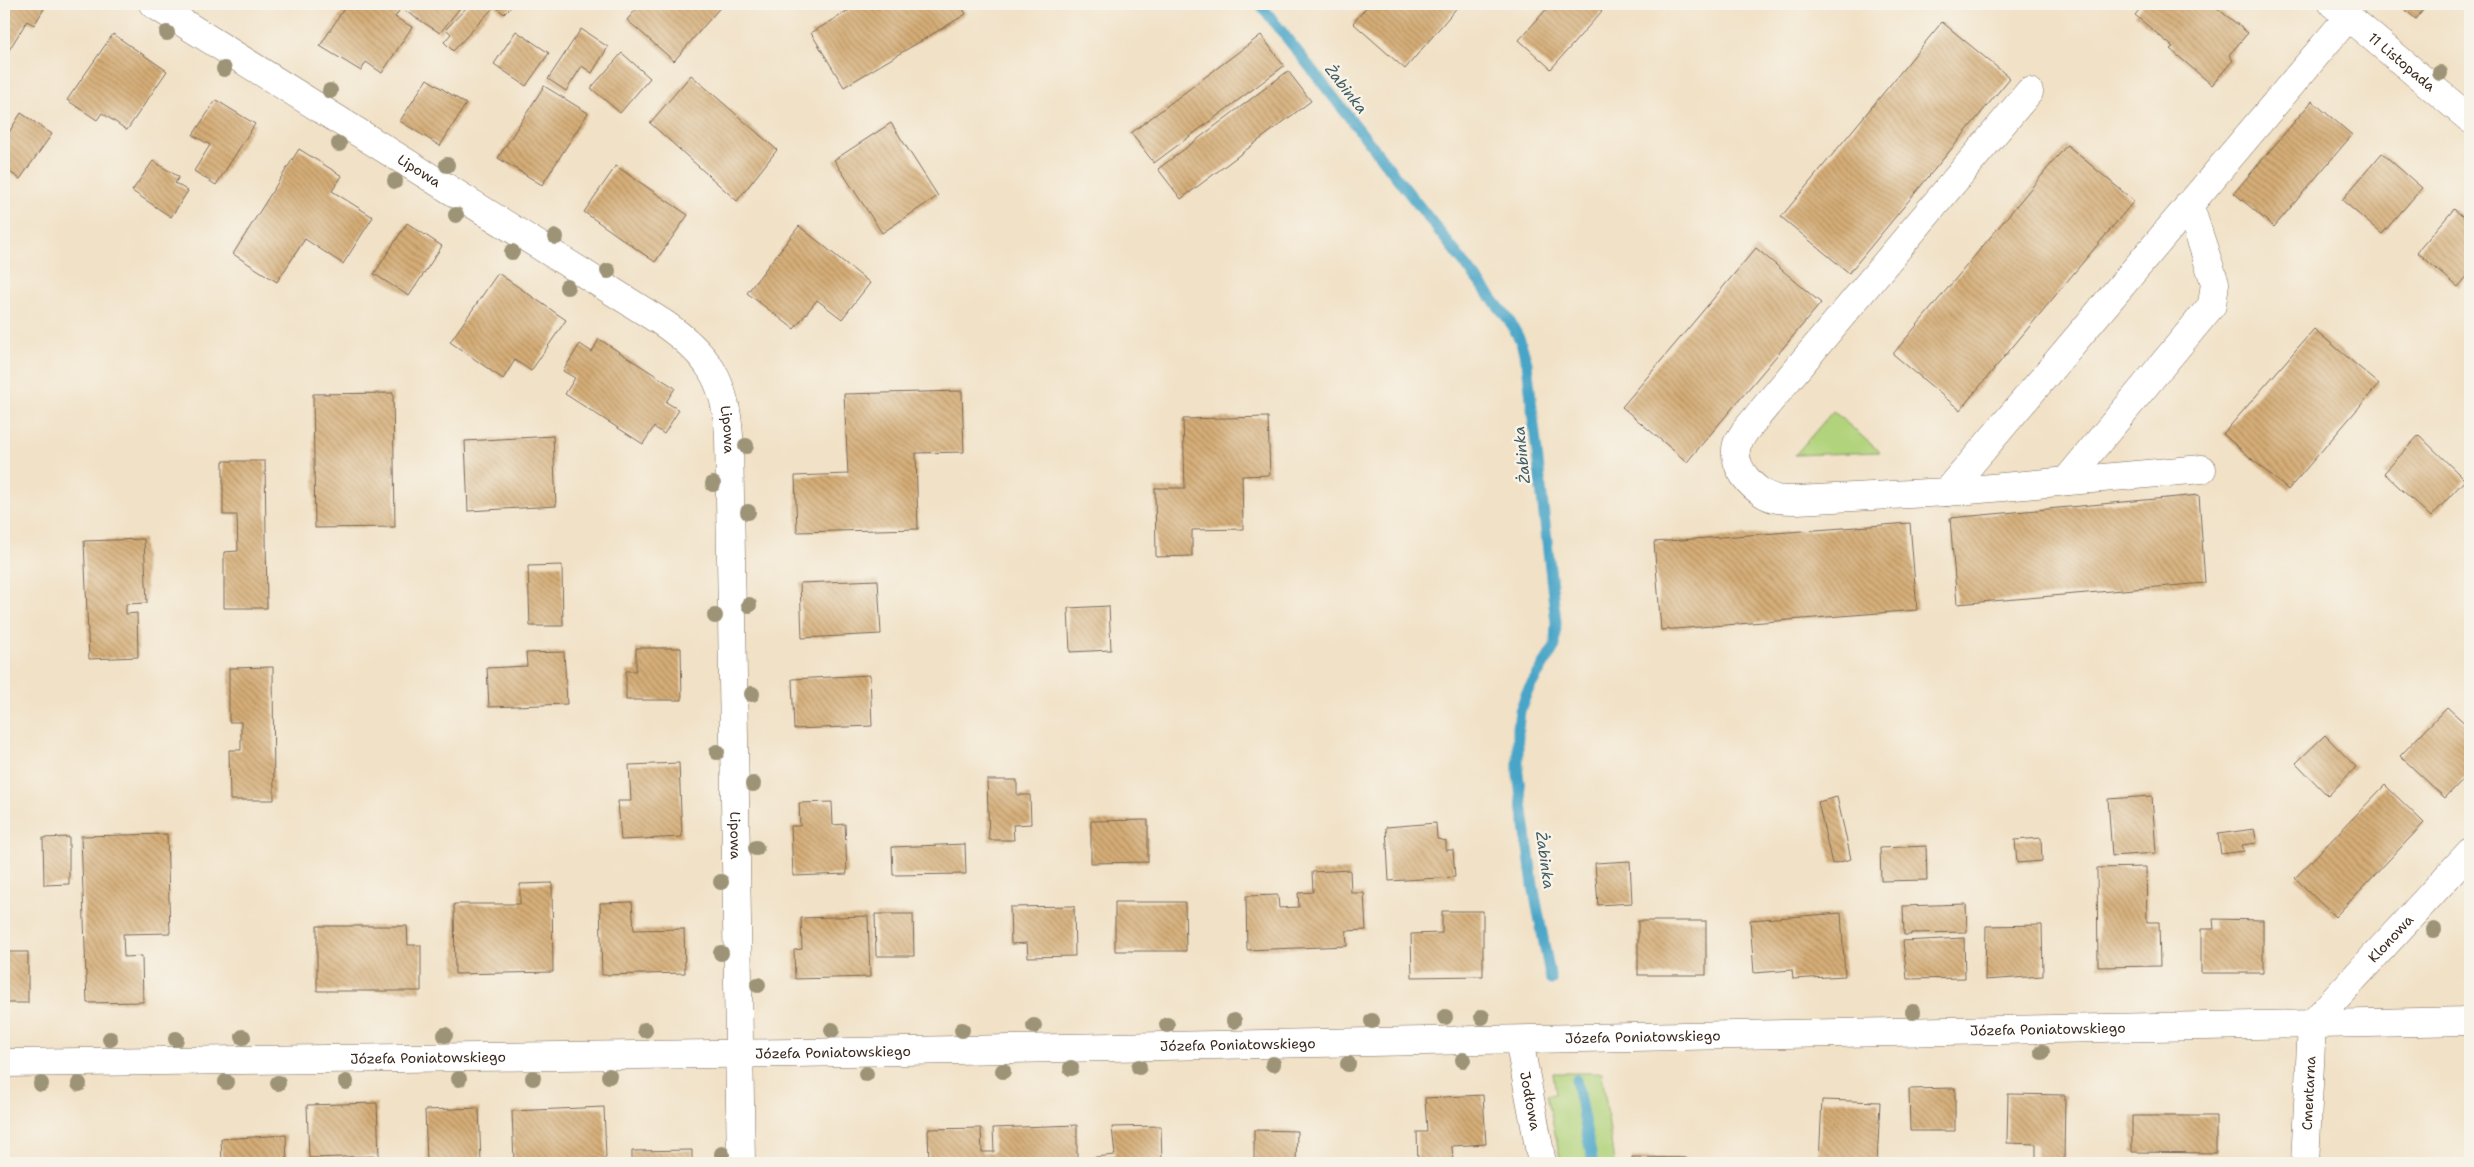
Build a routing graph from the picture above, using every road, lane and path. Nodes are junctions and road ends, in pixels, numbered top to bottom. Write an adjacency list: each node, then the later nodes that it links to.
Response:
1 (153, 4): 13 (street, Lipowa)
2 (2341, 10): 4 (street, 11 Listopada); 5 (street)
3 (2029, 92): 8 (street)
4 (2470, 119)
5 (2189, 204): 7 (street); 8 (street)
6 (2202, 469): 7 (street)
7 (2066, 481): 8 (street)
8 (1947, 492)
9 (2470, 852): 11 (street, Klonowa)
10 (2470, 1021): 11 (street, Józefa Poniatowskiego)
11 (2312, 1024): 12 (street, Józefa Poniatowskiego); 17 (street, Cmentarna)
12 (1519, 1040): 13 (street, Józefa Poniatowskiego); 16 (street, Jodłowa)
13 (741, 1053): 14 (street, Józefa Poniatowskiego); 15 (street, Lipowa)
14 (4, 1063)
15 (741, 1163)
16 (1542, 1163)
17 (2305, 1163)

